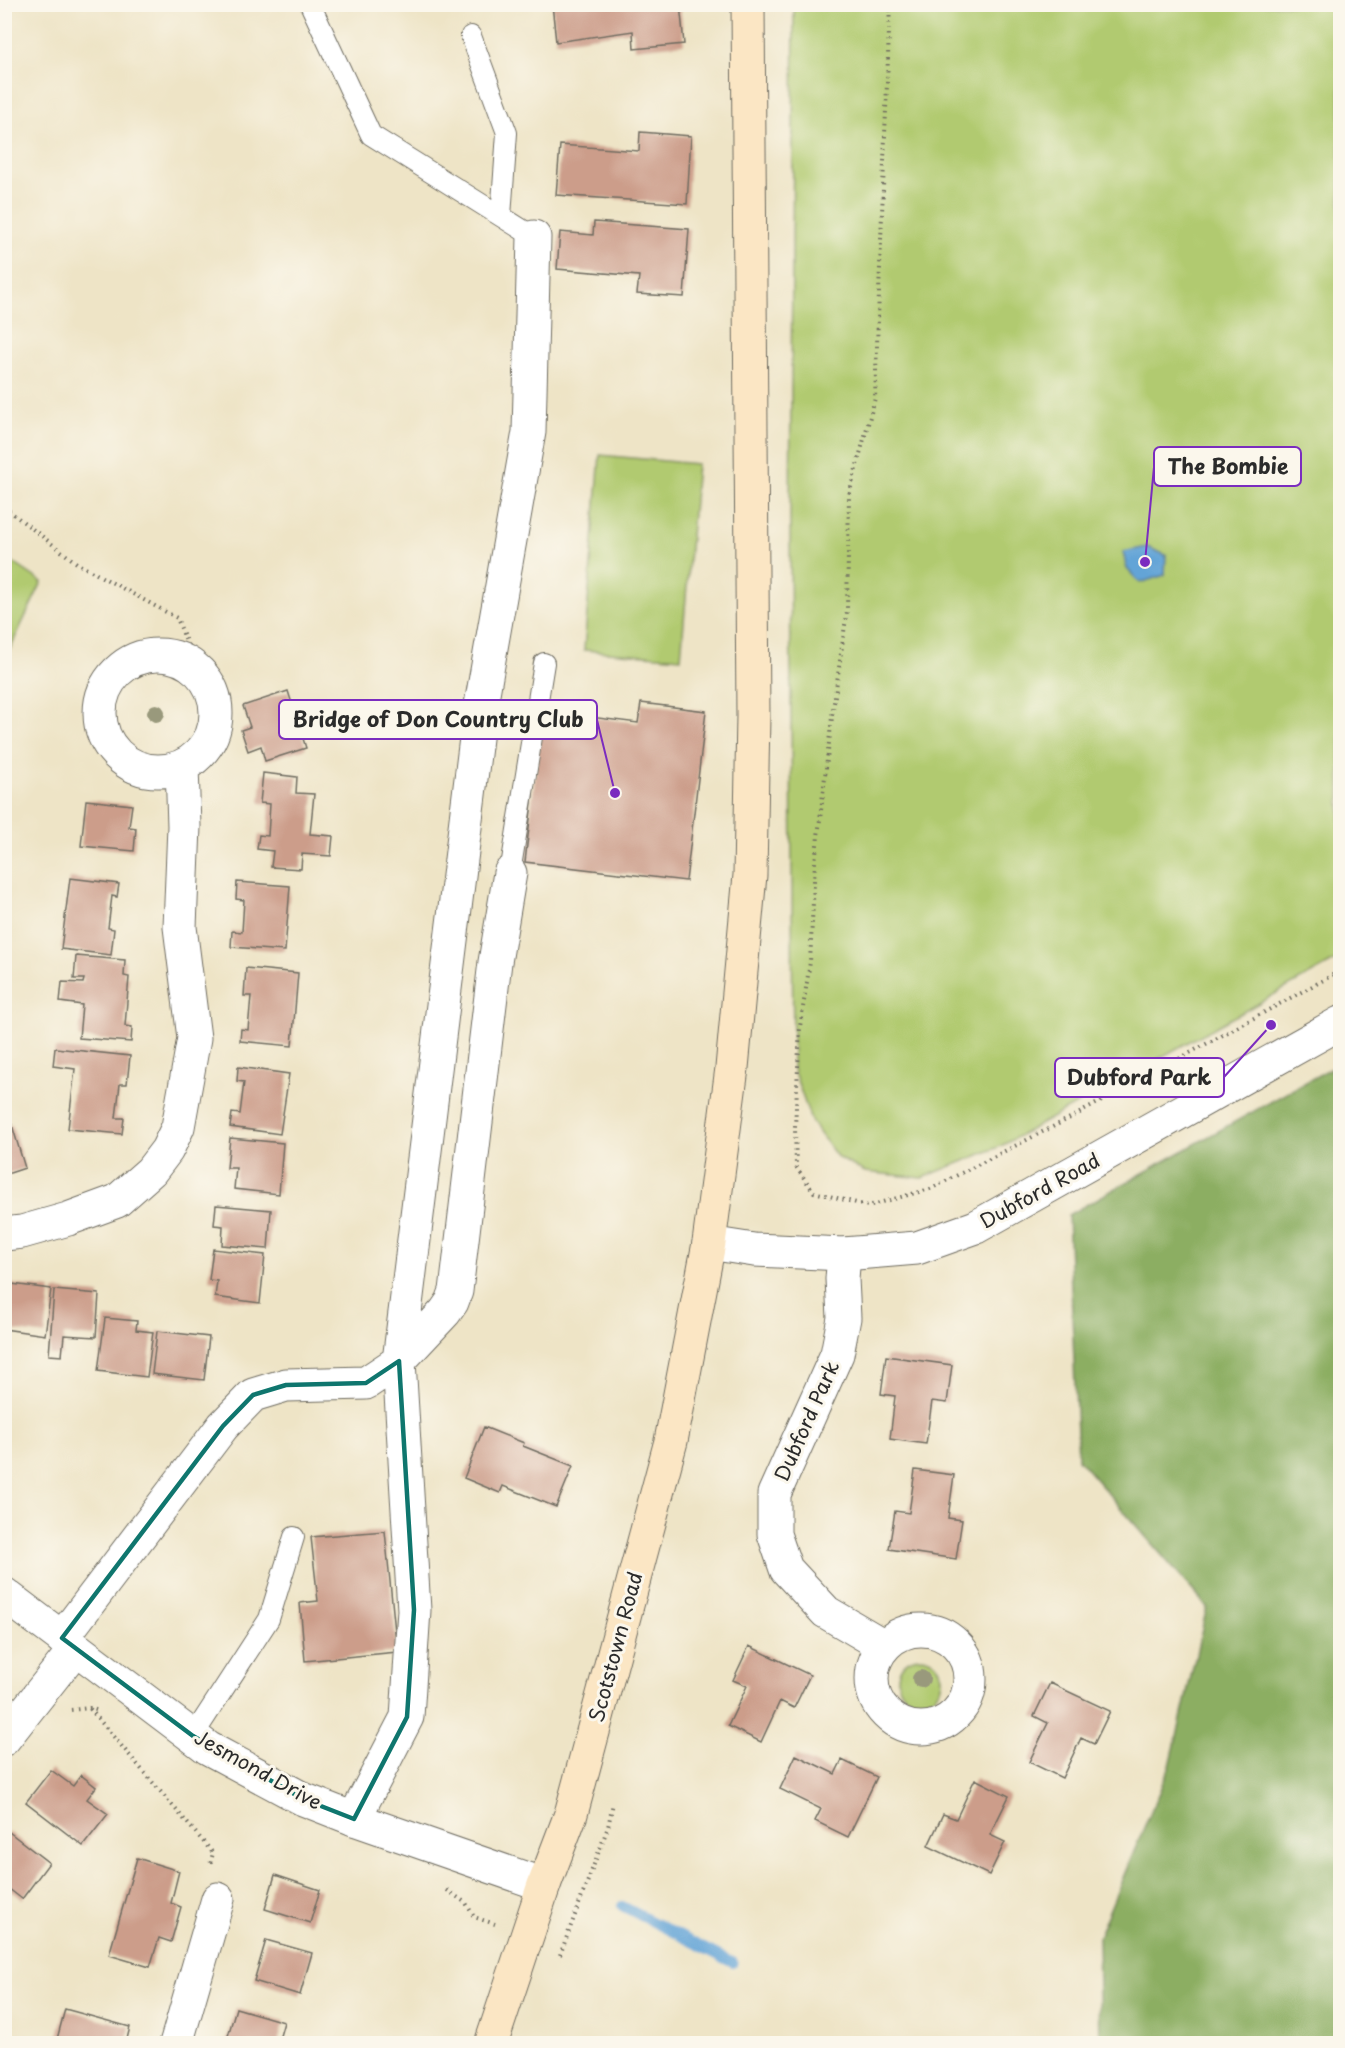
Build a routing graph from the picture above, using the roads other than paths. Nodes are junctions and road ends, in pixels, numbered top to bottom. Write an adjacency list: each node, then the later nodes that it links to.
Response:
1 (310, 4): 4 (lane)
2 (748, 4): 11 (main road, Scotstown Road)
3 (471, 36): 4 (lane)
4 (501, 216): 5 (lane)
5 (534, 237): 13 (street)
6 (544, 663): 8 (lane)
7 (182, 766): 7 (street); 10 (street)
8 (510, 873): 13 (street)
9 (1341, 1023): 12 (street, Dubford Road)
10 (4, 1234)
11 (709, 1243): 12 (street, Dubford Road); 21 (main road, Scotstown Road)
12 (844, 1254): 17 (street, Dubford Park)
13 (399, 1361): 16 (street); 20 (street)
14 (294, 1537): 18 (lane)
15 (4, 1594): 16 (street, Jesmond Drive)
16 (69, 1643): 18 (street, Jesmond Drive); 19 (street)
17 (884, 1646)
18 (193, 1736): 20 (street, Jesmond Drive)
19 (4, 1739)
20 (354, 1819): 21 (street, Jesmond Drive)
21 (544, 1885): 24 (main road, Scotstown Road)
22 (218, 1899): 23 (street)
23 (176, 2043)
24 (491, 2043)

